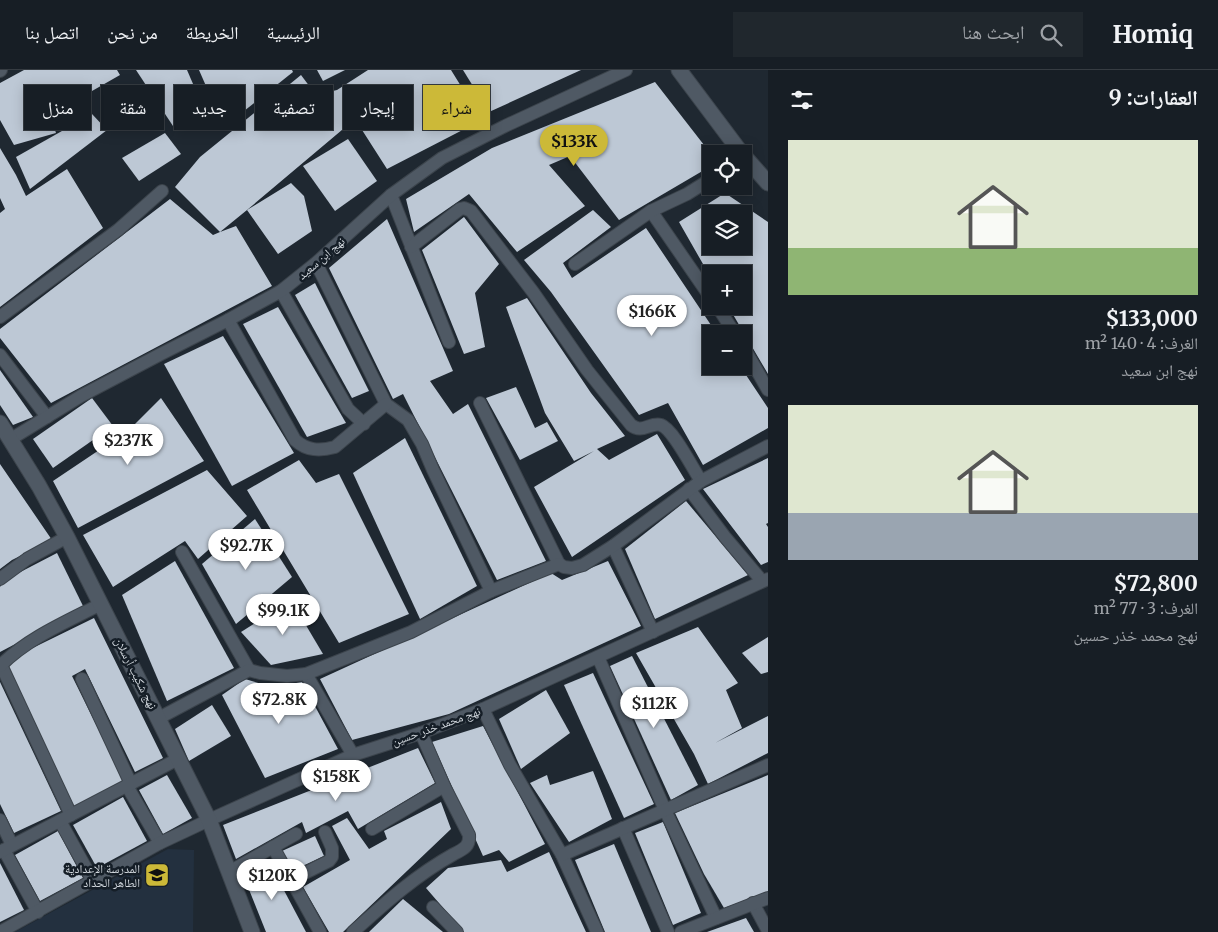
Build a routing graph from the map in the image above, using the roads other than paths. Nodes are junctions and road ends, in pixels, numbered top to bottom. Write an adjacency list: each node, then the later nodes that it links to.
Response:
1 (626, 70): 8 (street, نهج ابن سعيد)
2 (679, 70): 3 (street)
3 (735, 145)
4 (752, 165): 5 (street)
5 (768, 183)
6 (702, 185): 9 (street)
7 (162, 191): 15 (street)
8 (391, 195): 10 (street); 11 (street, نهج ابن سعيد)
9 (651, 211): 12 (street); 13 (street)
10 (411, 247): 17 (street); 28 (street)
11 (316, 263): 14 (street, نهج ابن سعيد); 22 (street)
12 (575, 264)
13 (702, 285)
14 (281, 291): 16 (street, نهج ابن سعيد); 25 (street)
15 (0, 317)
16 (228, 320): 23 (street, نهج ابن سعيد); 25 (street)
17 (449, 342)
18 (0, 355): 23 (street)
19 (752, 362): 20 (street)
20 (768, 390)
21 (480, 403): 33 (street)
22 (386, 404): 25 (street); 36 (street)
23 (47, 417): 26 (street, نهج ابن سعيد)
24 (0, 423): 26 (street, نهج شكيب أرسلان)
25 (364, 424)
26 (11, 439): 30 (street, نهج شكيب أرسلان)
27 (768, 446): 28 (street)
28 (701, 481): 29 (street)
29 (689, 489): 31 (street); 35 (street)
30 (67, 538): 34 (street); 37 (street, نهج شكيب أرسلان)
31 (613, 546): 33 (street); 38 (street)
32 (182, 552): 41 (street)
33 (559, 564): 36 (street)
34 (0, 579)
35 (765, 580): 38 (street, نهج محمد خذر حسين)
36 (491, 590): 42 (street)
37 (101, 604): 40 (street); 45 (street, نهج شكيب أرسلان)
38 (653, 632): 39 (street, نهج محمد خذر حسين)
39 (598, 657): 44 (street, نهج محمد خذر حسين); 52 (street)
40 (0, 666): 53 (street)
41 (249, 670): 42 (street); 45 (street)
42 (306, 674): 47 (street)
43 (82, 680): 50 (street)
44 (483, 709): 46 (street, نهج محمد خذر حسين); 63 (street)
45 (158, 718): 48 (street, نهج شكيب أرسلان)
46 (421, 733): 47 (street, نهج محمد خذر حسين); 51 (street)
47 (354, 755): 55 (street, نهج محمد خذر حسين)
48 (178, 759): 50 (street); 55 (street, نهج شكيب أرسلان)
49 (768, 765): 52 (street)
50 (129, 785): 53 (street); 60 (street)
51 (444, 786): 57 (street); 76 (street)
52 (665, 810): 56 (street); 71 (street)
53 (66, 818): 62 (street); 66 (street)
54 (0, 820): 62 (street)
55 (209, 820): 60 (street, نهج محمد خذر حسين); 64 (street, نهج شكيب أرسلان)
56 (623, 828): 63 (street); 79 (street)
57 (372, 829)
58 (325, 832): 65 (street)
59 (296, 834): 61 (street)
60 (160, 843): 66 (street, نهج محمد خذر حسين)
61 (273, 847): 64 (street); 65 (street)
62 (5, 849): 70 (street)
63 (562, 855): 78 (street)
64 (229, 872): 74 (street, نهج شكيب أرسلان)
65 (291, 880): 75 (street)
66 (92, 881): 70 (street, نهج محمد خذر حسين)
67 (768, 898): 68 (street)
68 (753, 903): 71 (street); 72 (street)
69 (432, 908): 77 (street)
70 (38, 912): 73 (street, نهج محمد خذر حسين)
71 (716, 918): 80 (street)
72 (768, 931)
73 (0, 932)
74 (252, 932)
75 (320, 932)
76 (353, 932)
77 (457, 932)
78 (597, 932)
79 (668, 932)
80 (681, 932)

